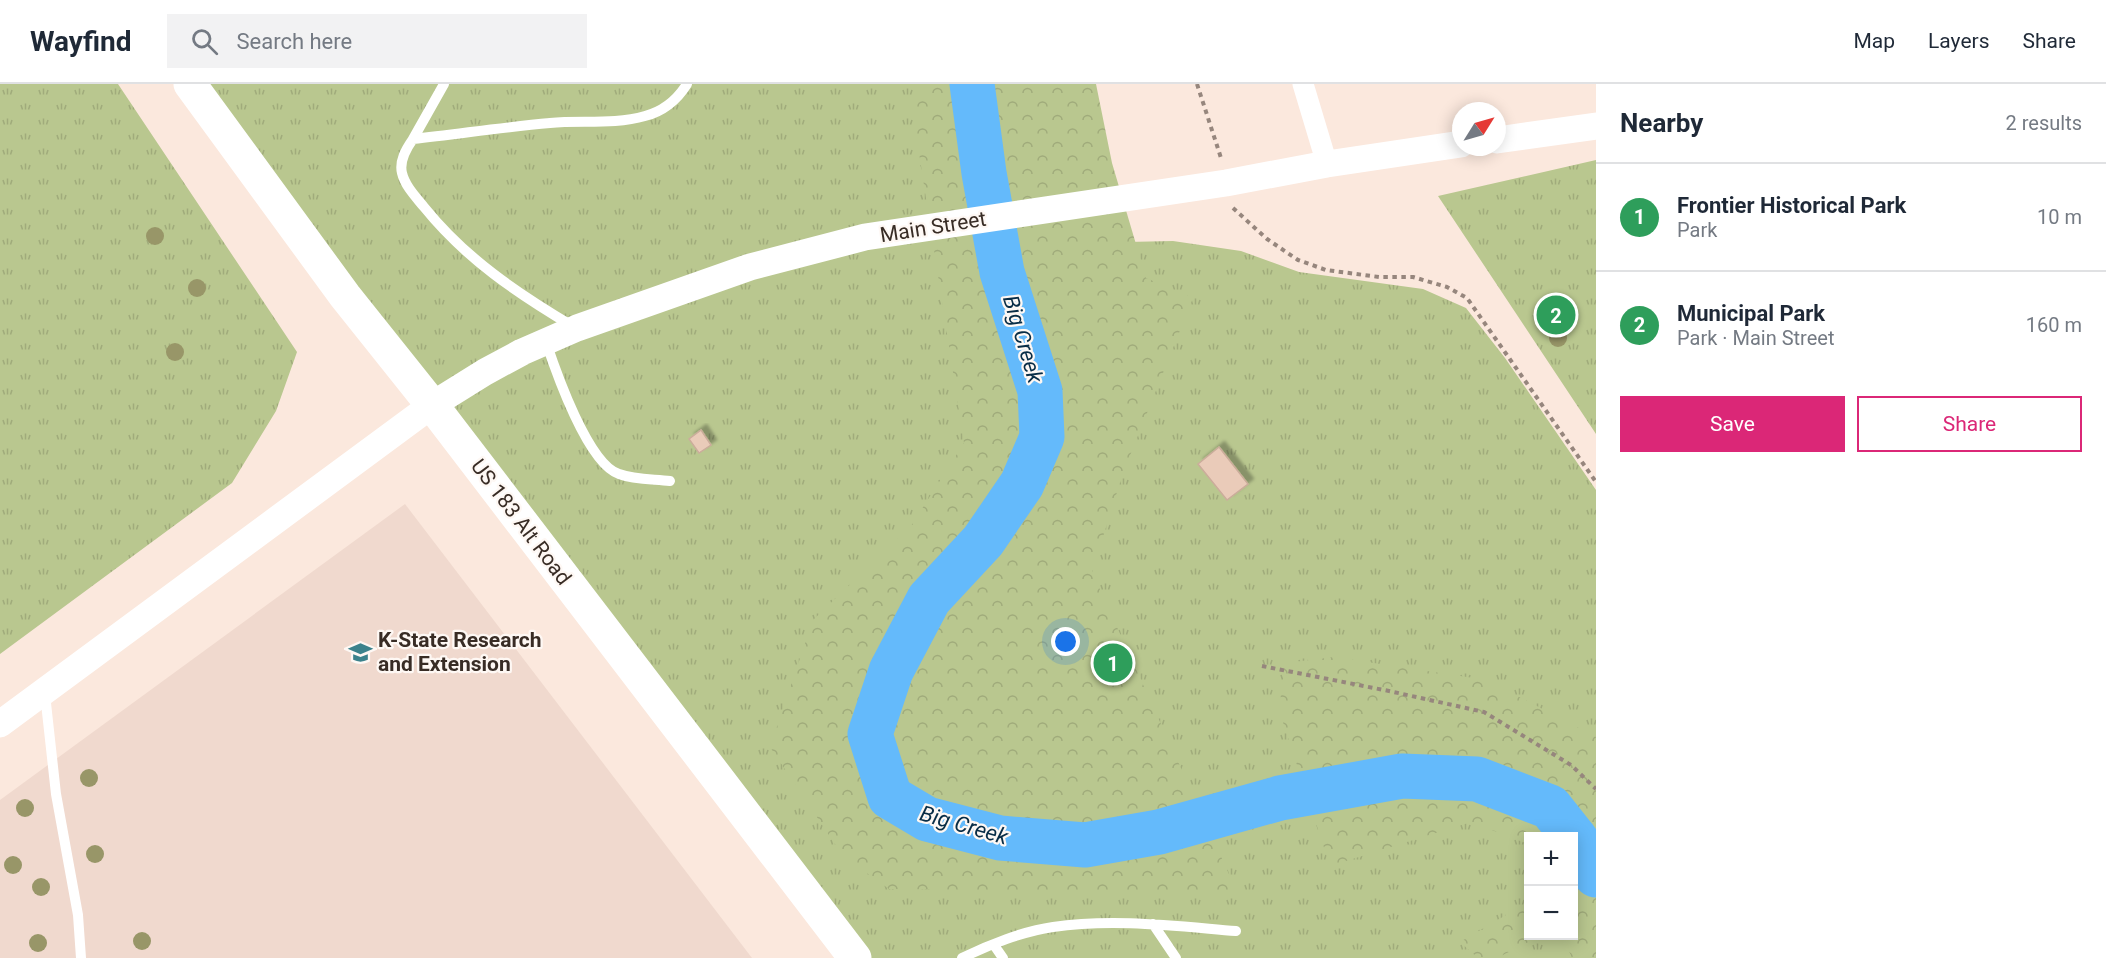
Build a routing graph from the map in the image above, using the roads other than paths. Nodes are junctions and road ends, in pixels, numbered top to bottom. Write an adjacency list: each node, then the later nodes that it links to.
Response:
1 (190, 84): 12 (highway, US 183 Alt Road)
2 (444, 84): 6 (lane)
3 (687, 84): 6 (lane)
4 (1303, 84): 9 (street)
5 (1596, 126): 7 (street)
6 (413, 139): 10 (lane)
7 (1506, 139)
8 (1452, 145): 9 (street, Main Street)
9 (1327, 164): 10 (street, Main Street)
10 (577, 328): 11 (street, Main Street)
11 (546, 342): 12 (street, Main Street); 13 (lane)
12 (432, 405): 14 (street, Main Street); 20 (highway, US 183 Alt Road)
13 (670, 481)
14 (45, 691): 15 (street, Main Street); 19 (lane)
15 (0, 724)
16 (1153, 924): 17 (lane); 18 (lane); 23 (lane)
17 (1236, 931)
18 (994, 945): 21 (lane); 22 (lane)
19 (81, 958)
20 (855, 958)
21 (962, 958)
22 (1003, 958)
23 (1176, 958)

